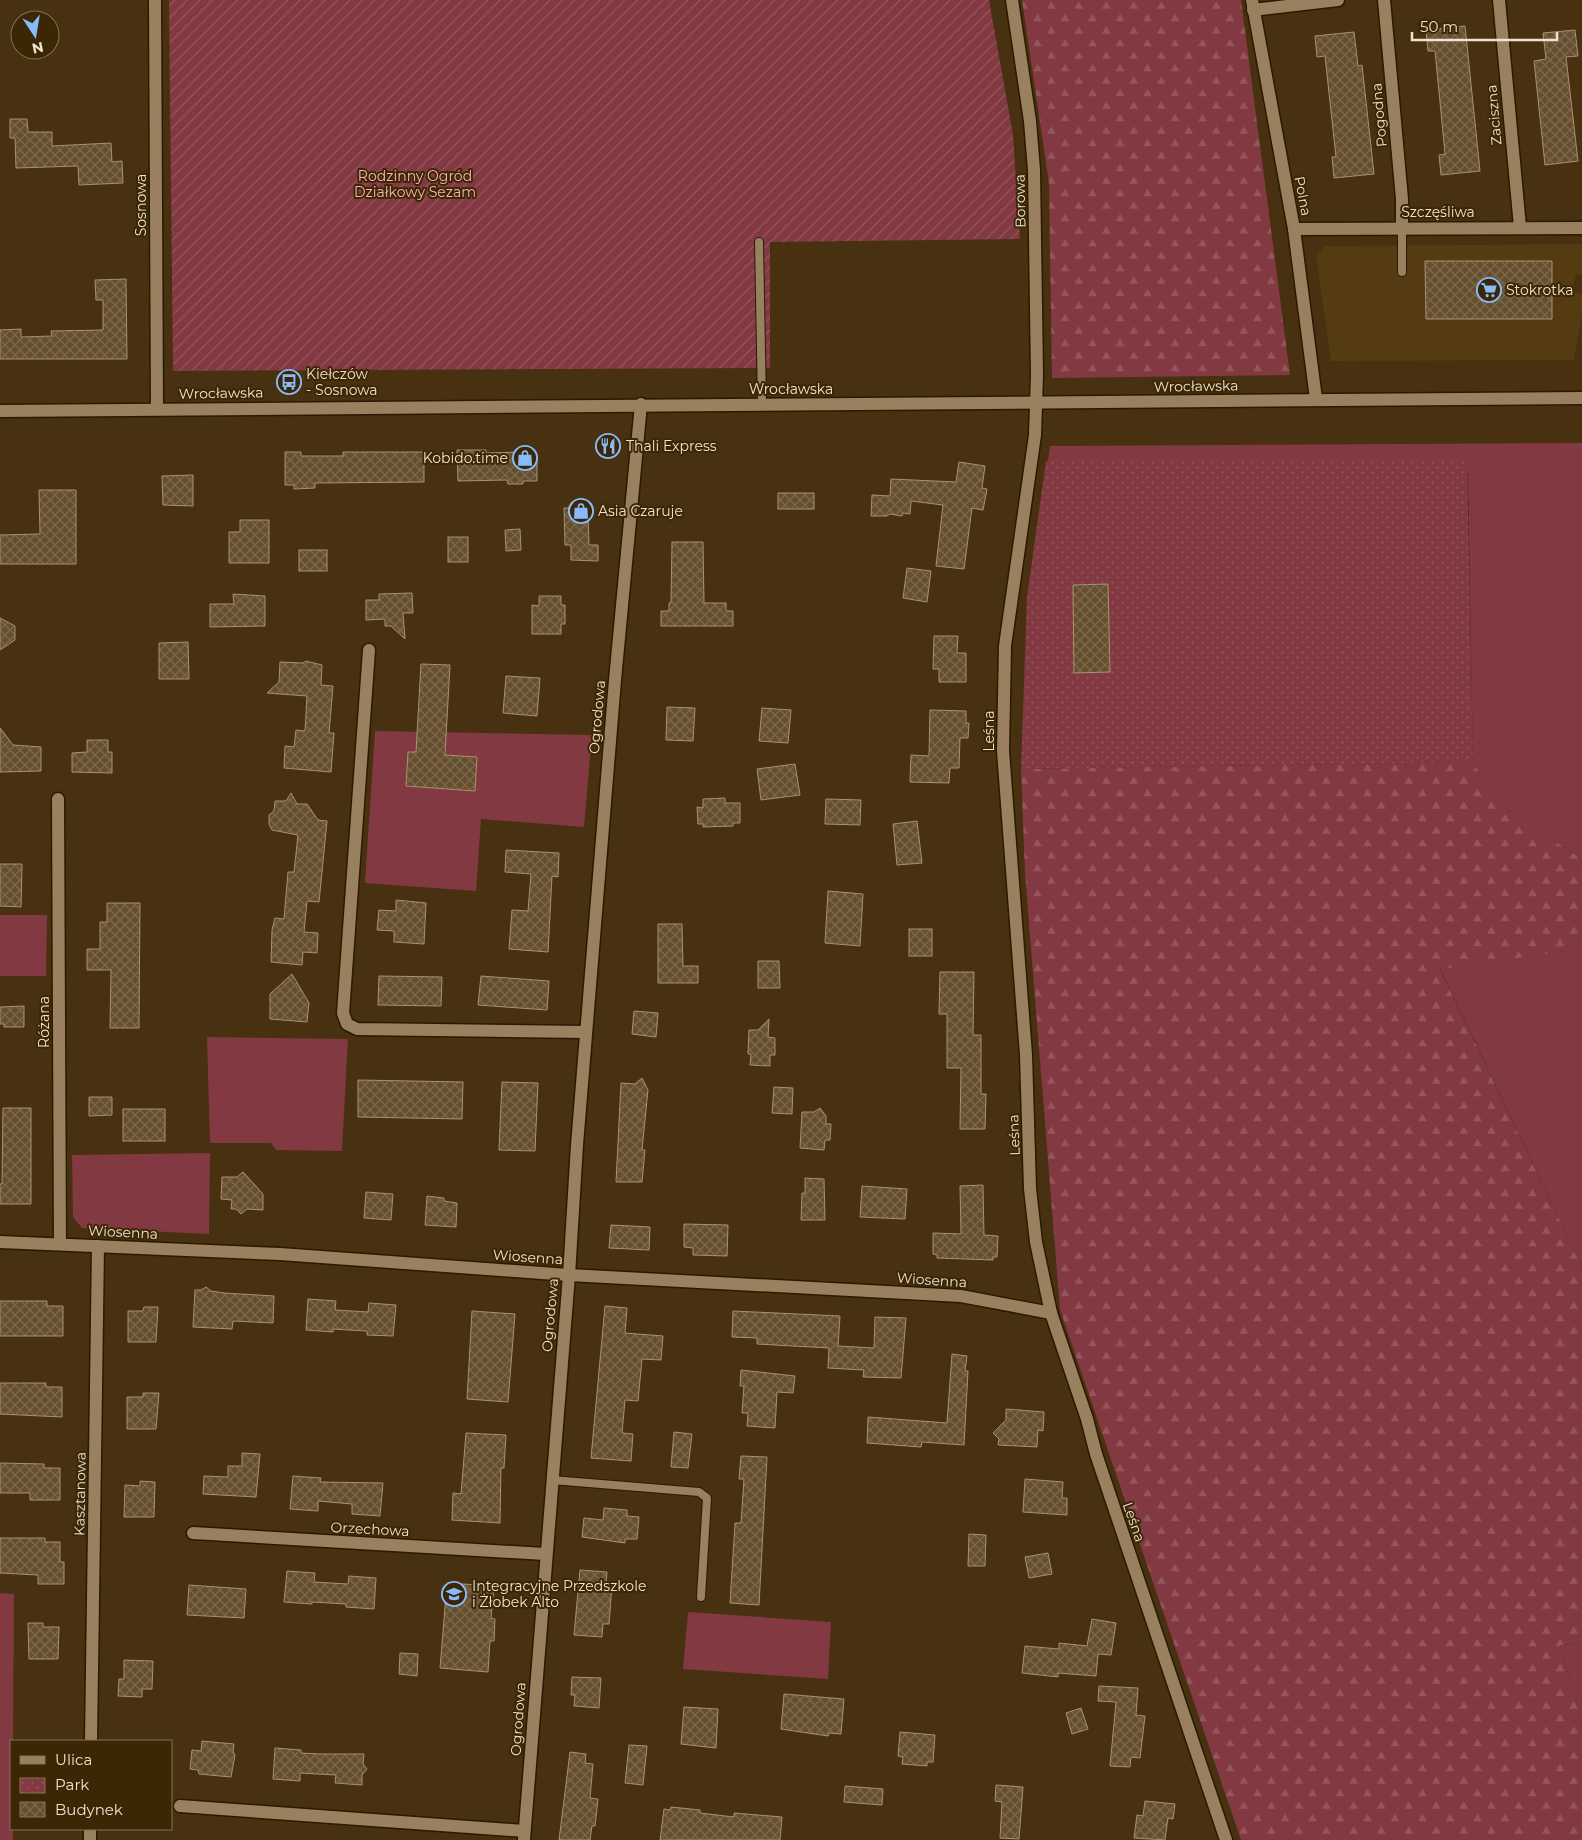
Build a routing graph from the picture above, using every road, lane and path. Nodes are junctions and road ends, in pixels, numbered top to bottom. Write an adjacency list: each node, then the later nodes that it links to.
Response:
1 (155, 0): 18 (street, Sosnowa)
2 (1012, 0): 15 (street, Borowa)
3 (1338, 0): 6 (street)
4 (1384, 0): 7 (street, Pogodna)
5 (1498, 0): 8 (street, Zaciszna)
6 (1252, 5): 10 (street, Polna)
7 (1402, 227): 8 (street, Szczęśliwa); 10 (street, Szczęśliwa); 12 (lane)
8 (1520, 227): 9 (street, Szczęśliwa)
9 (1582, 228)
10 (1294, 229): 14 (street, Polna)
11 (759, 242): 17 (lane)
12 (1402, 272)
13 (1582, 398): 14 (street, Wrocławska)
14 (1316, 400): 15 (street, Wrocławska)
15 (1036, 402): 17 (street, Wrocławska); 27 (street, Leśna)
16 (641, 404): 17 (street, Wrocławska); 18 (street, Wrocławska); 22 (street, Ogrodowa)
17 (762, 404)
18 (157, 409): 19 (street, Wrocławska)
19 (0, 411)
20 (369, 650): 22 (street)
21 (58, 799): 24 (street, Różana)
22 (586, 1032): 26 (street, Ogrodowa)
23 (0, 1242): 24 (street, Wiosenna)
24 (60, 1244): 25 (street, Wiosenna)
25 (98, 1246): 26 (street, Wiosenna); 32 (street, Kasztanowa)
26 (569, 1275): 27 (street, Wiosenna); 28 (street, Ogrodowa)
27 (1051, 1313): 35 (street, Leśna)
28 (552, 1480): 30 (street, Ogrodowa); 31 (lane)
29 (193, 1533): 30 (street, Orzechowa)
30 (545, 1554): 34 (street, Ogrodowa)
31 (701, 1597)
32 (91, 1740)
33 (180, 1806): 34 (street)
34 (524, 1835)
35 (1226, 1840)

